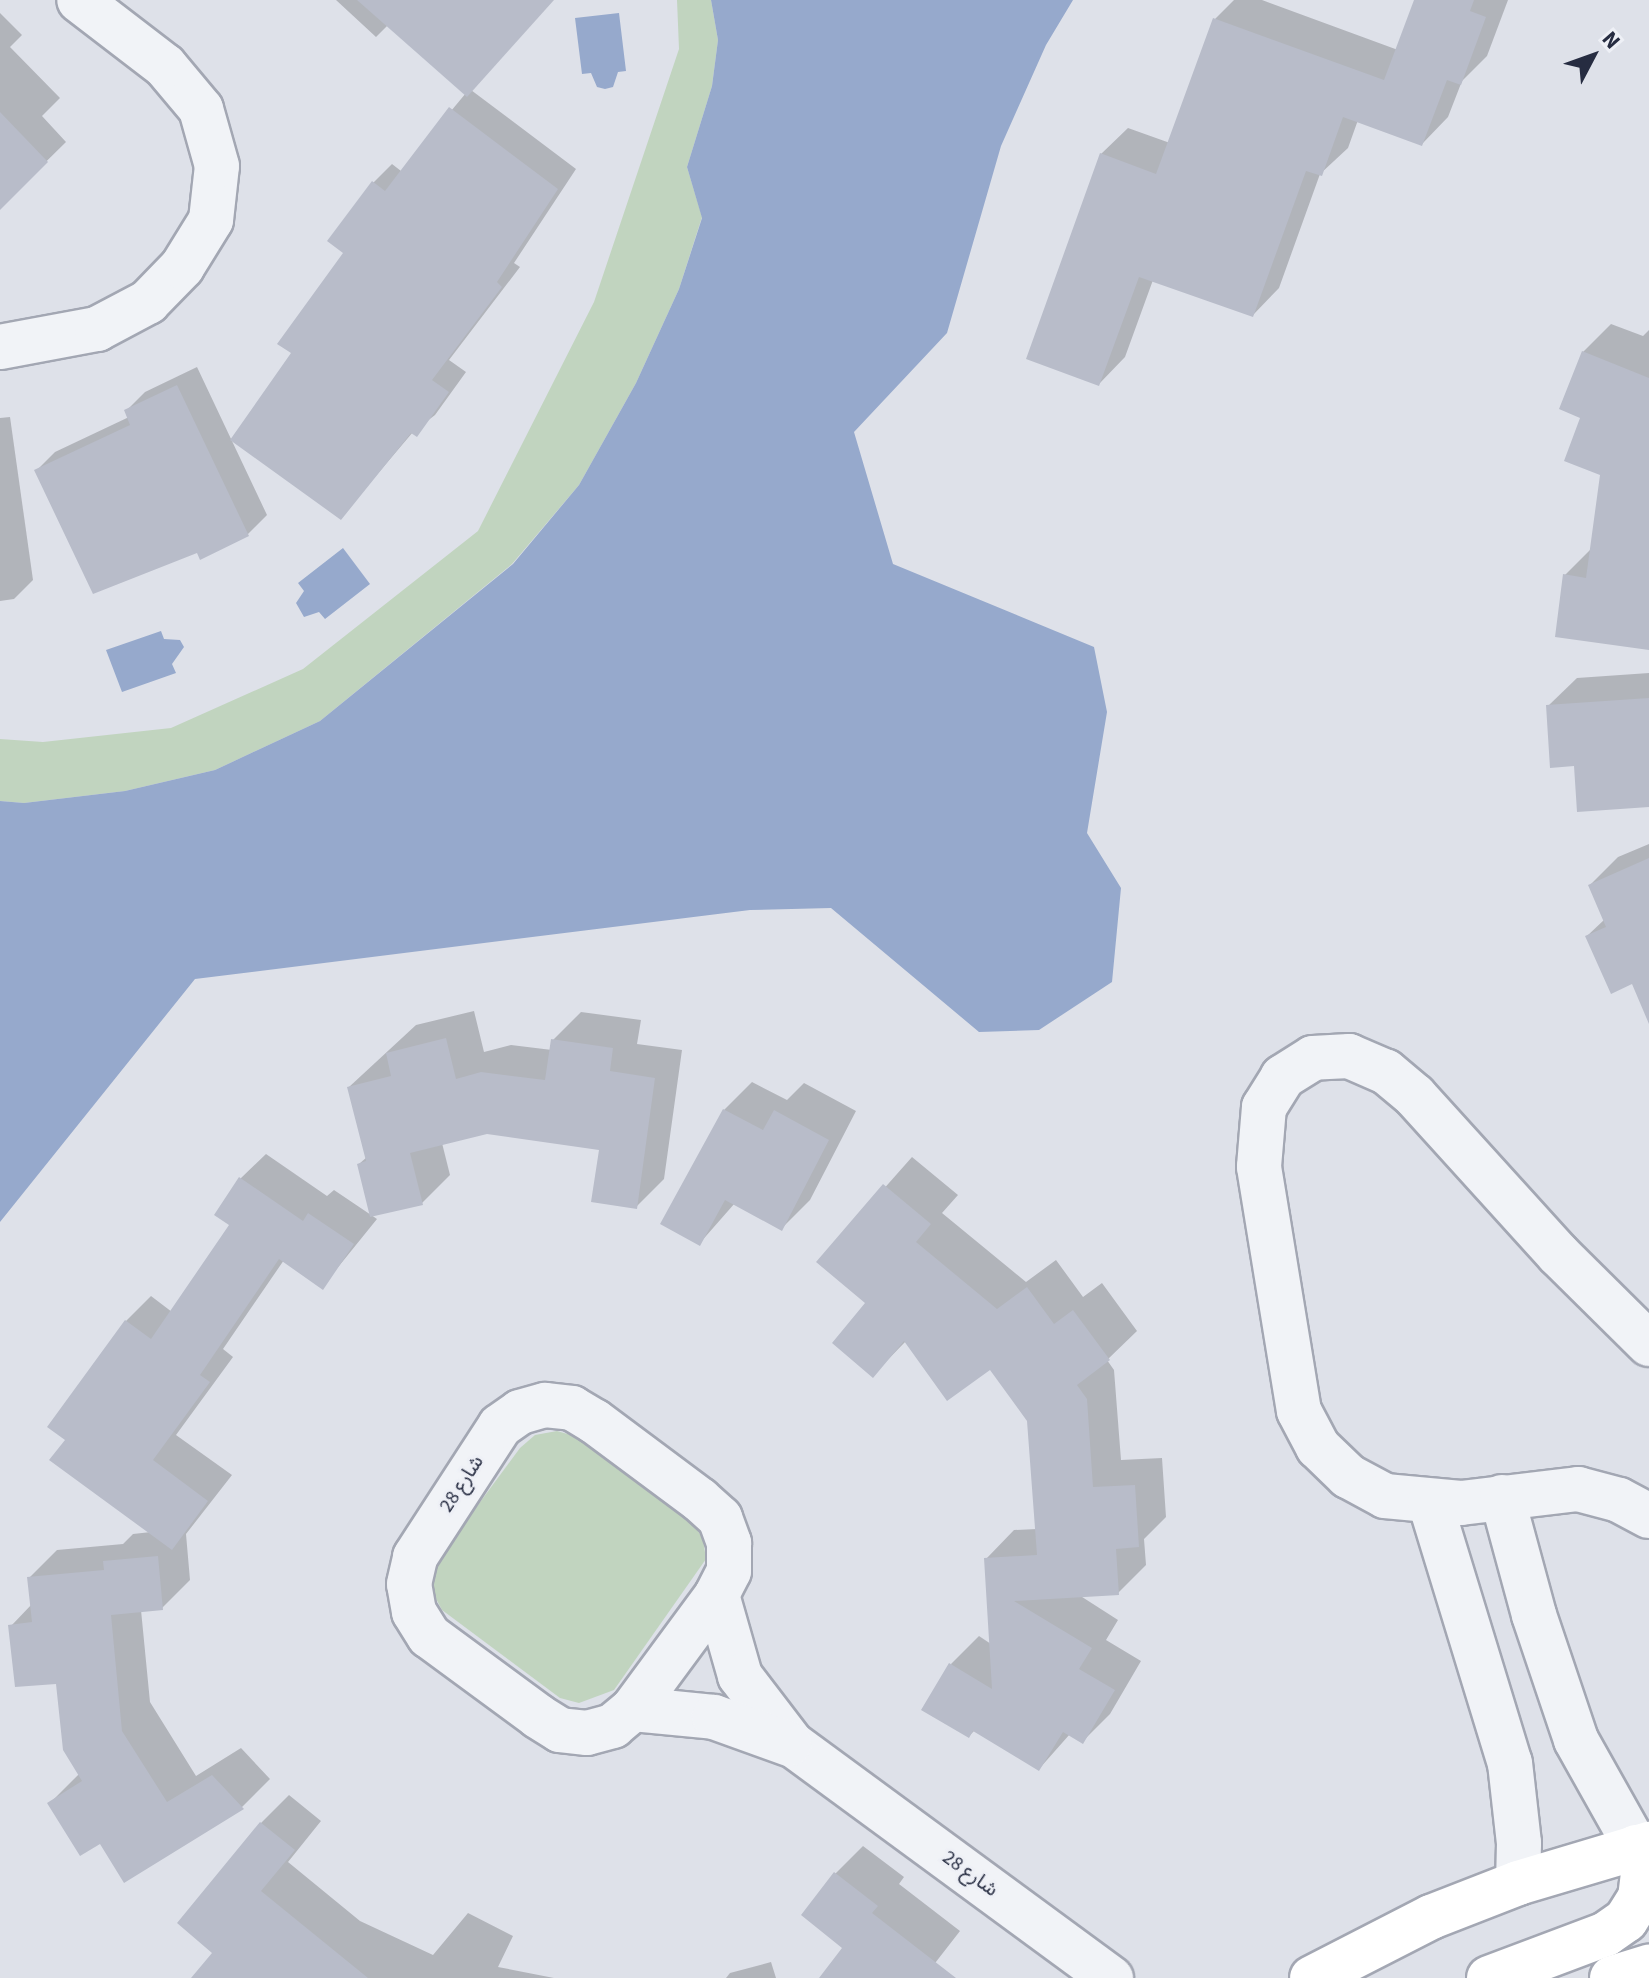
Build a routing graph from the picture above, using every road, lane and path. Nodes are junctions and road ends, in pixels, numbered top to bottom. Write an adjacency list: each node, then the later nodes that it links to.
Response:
1 (79, 0): 2 (street)
2 (0, 347)
3 (1649, 1344): 5 (street)
4 (1502, 1497): 5 (street); 6 (street); 10 (street)
5 (1430, 1502): 11 (street)
6 (1649, 1516)
7 (717, 1595): 8 (street, شارع 28); 8 (street, شارع 28); 9 (street, شارع 28)
8 (633, 1709): 9 (street, شارع 28)
9 (792, 1744): 12 (street, شارع 28)
10 (1642, 1846): 11 (street); 15 (street)
11 (1518, 1883): 14 (street)
12 (1078, 1964): 13 (street, شارع 28)
13 (1111, 1978)
14 (1312, 1978)
15 (1489, 1978)

